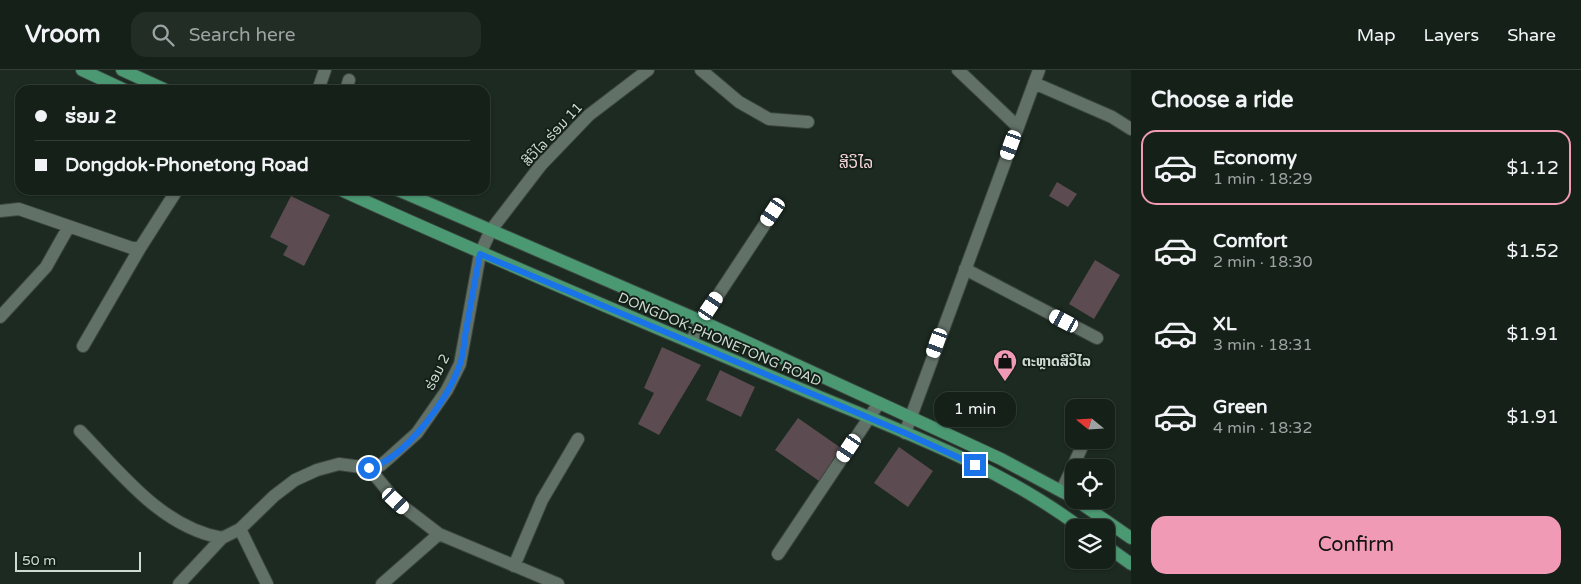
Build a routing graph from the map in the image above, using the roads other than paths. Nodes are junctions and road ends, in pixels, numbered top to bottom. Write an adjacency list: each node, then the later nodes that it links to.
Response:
1 (82, 70): 9 (main road)
2 (122, 70): 10 (main road)
3 (325, 70): 11 (street)
4 (648, 70): 21 (street, ສີວິໄລ ຮ່ອມ 11)
5 (701, 70): 12 (street)
6 (958, 70): 13 (street)
7 (1039, 70): 8 (street)
8 (1034, 83): 13 (street); 14 (street)
9 (114, 85)
10 (155, 85)
11 (320, 85)
12 (808, 122)
13 (1018, 128): 24 (street)
14 (1131, 129)
15 (174, 195): 22 (street)
16 (352, 195): 23 (main road, DONGDOK-PHONETONG ROAD)
17 (410, 195): 21 (main road, DONGDOK-PHONETONG ROAD)
18 (0, 211): 20 (street)
19 (773, 212): 26 (street)
20 (68, 228): 22 (street); 25 (street)
21 (491, 230): 23 (street, ຮ່ອມ 2); 26 (main road, DONGDOK-PHONETONG ROAD)
22 (140, 248): 29 (street)
23 (480, 254): 28 (main road, DONGDOK-PHONETONG ROAD); 37 (street, ຮ່ອມ 2)
24 (965, 269): 27 (street); 31 (street)
25 (0, 317)
26 (701, 321): 28 (street); 30 (main road, DONGDOK-PHONETONG ROAD)
27 (1096, 338)
28 (691, 342): 32 (main road, DONGDOK-PHONETONG ROAD)
29 (83, 346)
30 (879, 403): 31 (main road, DONGDOK-PHONETONG ROAD); 32 (street)
31 (910, 416): 34 (street); 38 (main road, DONGDOK-PHONETONG ROAD)
32 (869, 418): 34 (main road, DONGDOK-PHONETONG ROAD); 47 (street)
33 (80, 431): 44 (street)
34 (905, 433): 41 (main road, DONGDOK-PHONETONG ROAD)
35 (578, 438): 49 (street)
36 (1081, 449): 38 (street)
37 (369, 468): 42 (street); 43 (street)
38 (1062, 490): 39 (main road, DONGDOK-PHONETONG ROAD)
39 (1065, 492)
40 (1089, 509): 45 (main road, DONGDOK-PHONETONG ROAD)
41 (1070, 519)
42 (240, 529): 44 (street); 51 (street)
43 (439, 534): 49 (street); 52 (street)
44 (222, 538): 50 (street)
45 (1131, 538)
46 (1115, 552): 48 (main road)
47 (778, 554)
48 (1131, 564)
49 (514, 566): 53 (street)
50 (179, 584)
51 (267, 584)
52 (382, 584)
53 (558, 584)

